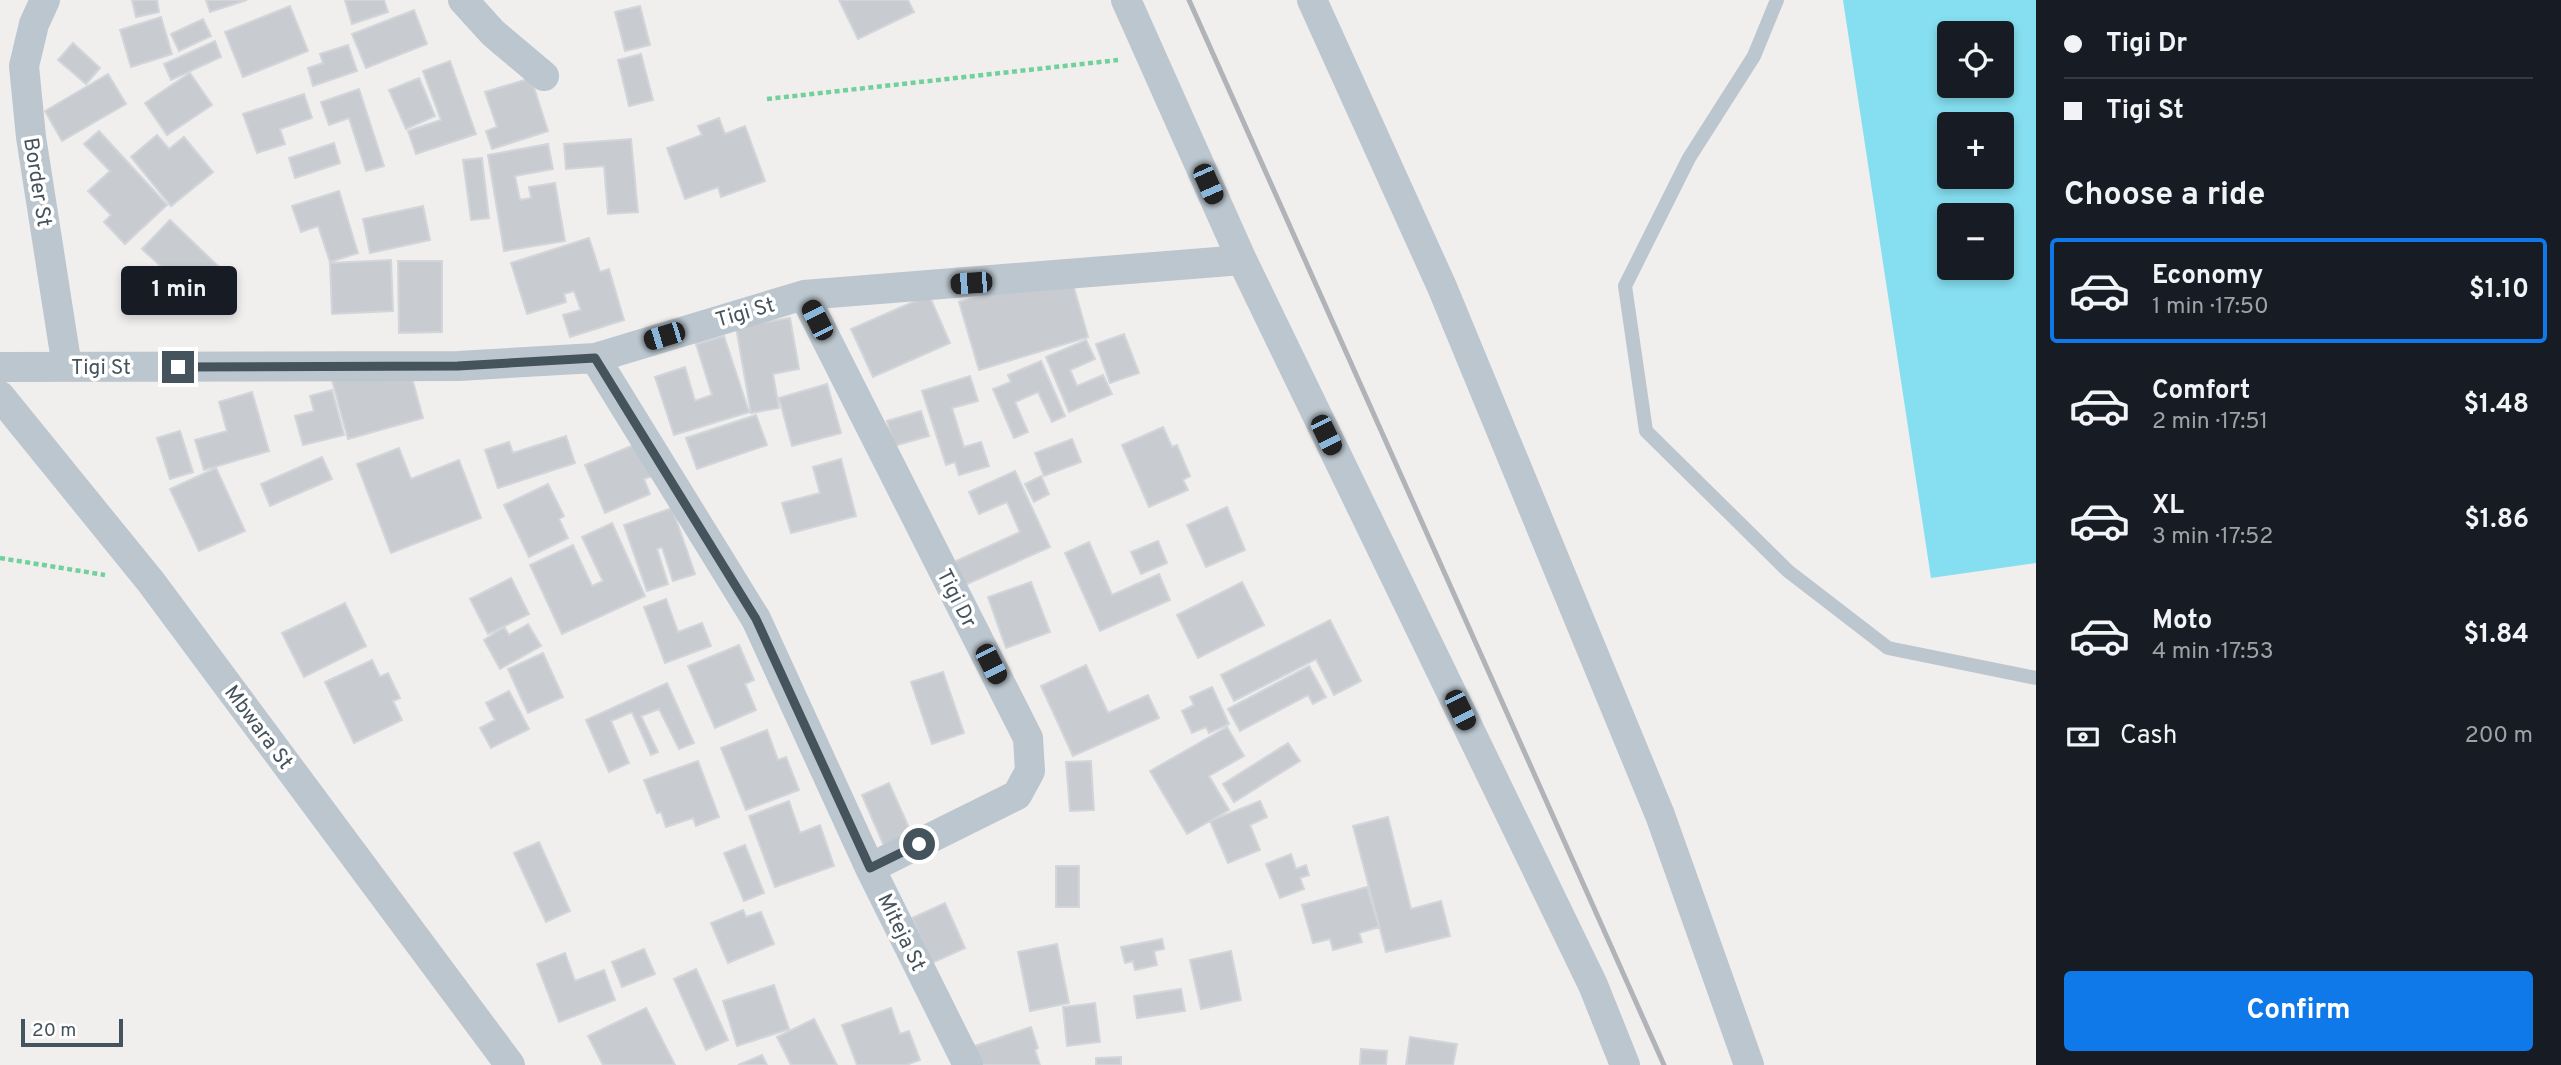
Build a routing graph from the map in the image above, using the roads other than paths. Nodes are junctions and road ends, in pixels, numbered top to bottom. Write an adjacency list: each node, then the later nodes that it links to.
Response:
1 (45, 0): 11 (street, Border St)
2 (463, 0): 6 (street)
3 (1126, 0): 7 (street)
4 (1312, 0): 18 (street)
5 (1777, 0): 13 (lane)
6 (544, 76)
7 (1242, 260): 8 (street, Tigi St); 17 (street)
8 (804, 295): 9 (street, Tigi St); 14 (street, Tigi Dr)
9 (595, 358): 11 (street, Tigi St); 14 (street, Miteja St)
10 (0, 368): 11 (street, Tigi St)
11 (67, 368)
12 (0, 396): 15 (street, Mbwara St)
13 (2036, 678)
14 (870, 868): 16 (street, Miteja St)
15 (510, 1065)
16 (968, 1065)
17 (1625, 1065)
18 (1749, 1065)

